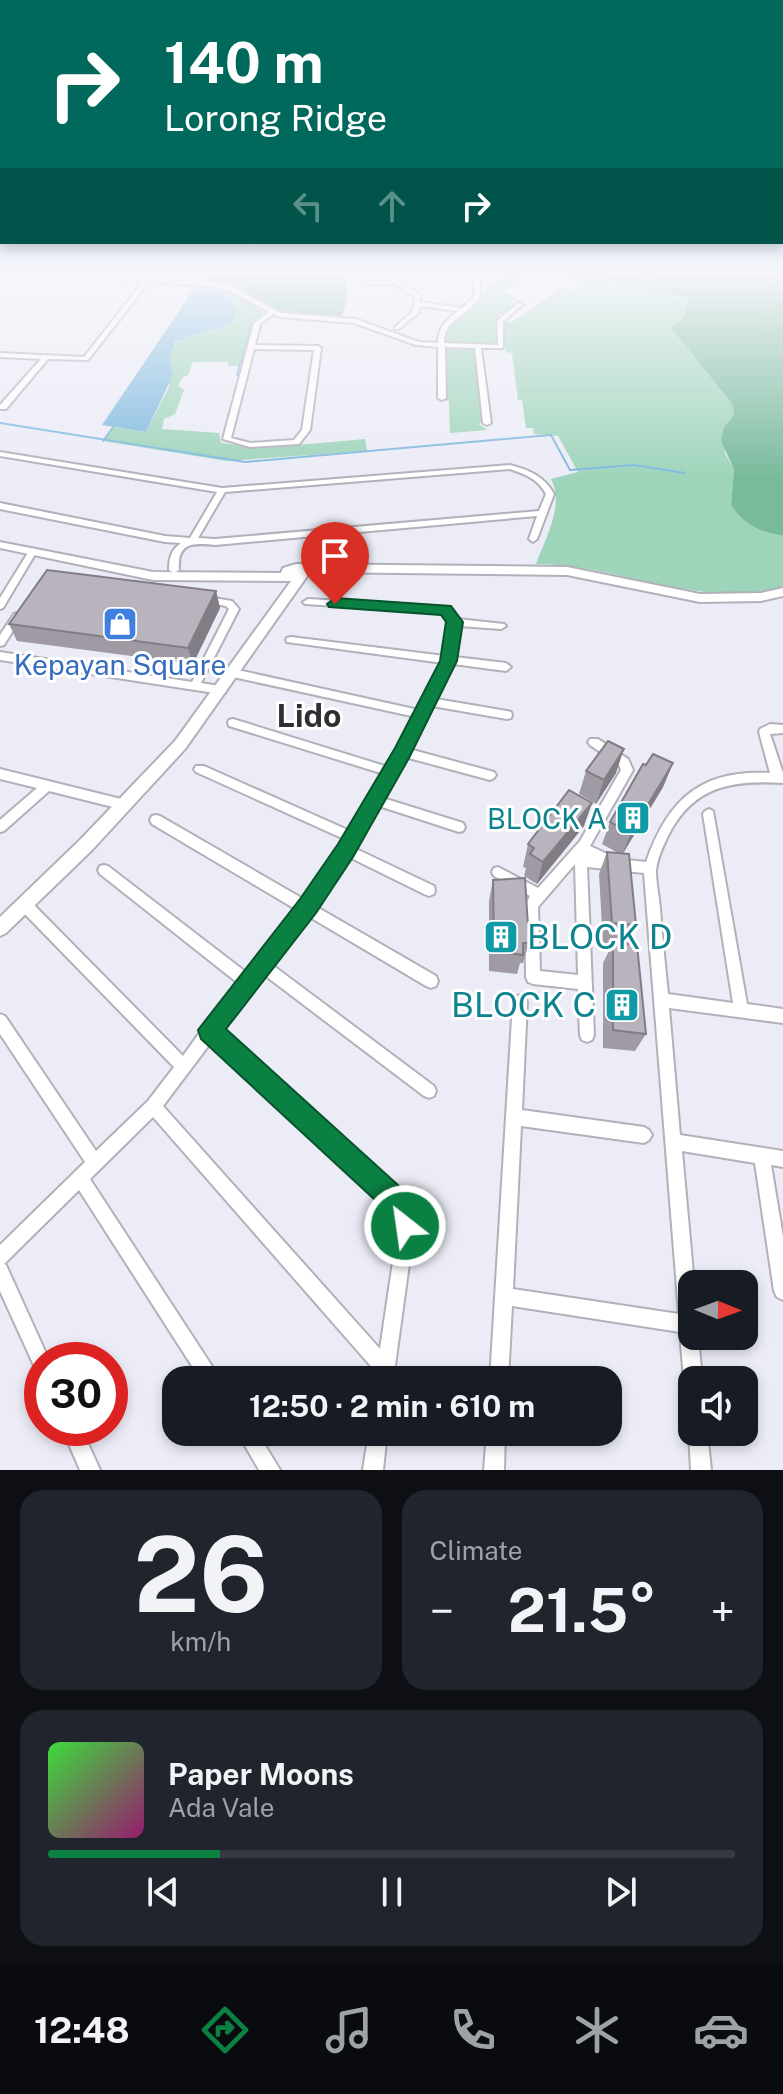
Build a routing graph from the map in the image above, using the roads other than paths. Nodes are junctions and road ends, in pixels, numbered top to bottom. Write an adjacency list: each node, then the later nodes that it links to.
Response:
1 (99, 342): 10 (street)
2 (252, 342): 7 (street)
3 (408, 342): 6 (street)
4 (440, 342): 6 (street)
5 (501, 342): 8 (street)
6 (439, 346): 8 (street); 11 (street)
7 (250, 347): 7 (street)
8 (478, 347): 13 (street)
9 (0, 355): 10 (street)
10 (46, 358): 12 (street)
11 (442, 398)
12 (3, 407)
13 (487, 423)
14 (0, 454): 15 (street)
15 (222, 490): 17 (street); 19 (street)
16 (0, 506): 19 (street)
17 (544, 513): 18 (street); 19 (street)
18 (533, 539)
19 (192, 541): 22 (street)
20 (0, 545): 21 (street)
21 (33, 551): 23 (street); 27 (street)
22 (174, 570)
23 (295, 575): 24 (street); 36 (street)
24 (783, 592)
25 (198, 599): 37 (street)
26 (308, 602): 29 (street)
27 (0, 606)
28 (23, 607): 32 (street)
29 (452, 617): 30 (street); 34 (street)
30 (501, 626)
31 (291, 640): 34 (street)
32 (0, 643)
33 (0, 656): 37 (street)
34 (449, 661): 35 (street); 39 (street)
35 (506, 667)
36 (233, 673): 38 (street); 39 (street)
37 (195, 685): 38 (street)
38 (221, 690): 52 (street)
39 (425, 708): 40 (street); 44 (street)
40 (507, 715)
41 (233, 723): 46 (street)
42 (783, 729): 49 (street)
43 (594, 742): 58 (street)
44 (402, 752): 46 (street); 48 (street)
45 (200, 769): 57 (street)
46 (391, 772): 51 (street)
47 (0, 774): 50 (street)
48 (490, 775)
49 (780, 777): 59 (street)
50 (46, 787): 52 (street); 55 (street)
51 (376, 800): 56 (street); 57 (street)
52 (125, 805): 64 (street)
53 (709, 814): 73 (street)
54 (156, 820): 65 (street)
55 (0, 827)
56 (459, 827)
57 (349, 844): 62 (street); 65 (street)
58 (583, 851): 59 (street); 63 (street); 70 (street)
59 (650, 868): 71 (street)
60 (104, 870): 69 (street)
61 (498, 872): 63 (street)
62 (429, 890)
63 (538, 894): 70 (street)
64 (25, 905): 66 (street); 78 (street)
65 (308, 906): 67 (street); 68 (street)
66 (0, 928)
67 (263, 966): 69 (street); 79 (street)
68 (431, 981)
69 (249, 983): 76 (street)
70 (586, 983): 77 (street)
71 (660, 1000): 73 (street); 83 (street)
72 (520, 1002): 81 (street)
73 (741, 1010): 74 (street)
74 (783, 1016)
75 (0, 1021): 86 (street)
76 (210, 1030): 78 (street); 97 (street)
77 (587, 1035)
78 (182, 1065): 80 (street)
79 (429, 1091)
80 (153, 1106): 86 (street); 96 (street)
81 (514, 1117): 82 (street); 92 (street)
82 (644, 1135)
83 (673, 1142): 84 (street); 89 (street)
84 (762, 1156): 85 (street); 91 (street)
85 (783, 1159)
86 (95, 1164): 87 (street)
87 (81, 1179): 88 (street); 95 (street)
88 (0, 1257)
89 (684, 1270)
90 (0, 1271): 94 (street)
91 (783, 1291)
92 (504, 1296): 93 (street); 98 (street)
93 (678, 1322)
94 (32, 1342)
95 (203, 1366)
96 (378, 1366)
97 (386, 1366)
98 (500, 1366)
99 (79, 1446): 104 (street)
100 (255, 1446): 105 (street)
101 (376, 1446): 106 (street)
102 (495, 1446): 107 (street)
103 (699, 1446): 108 (street)
104 (90, 1470)
105 (270, 1470)
106 (373, 1470)
107 (494, 1470)
108 (701, 1470)

